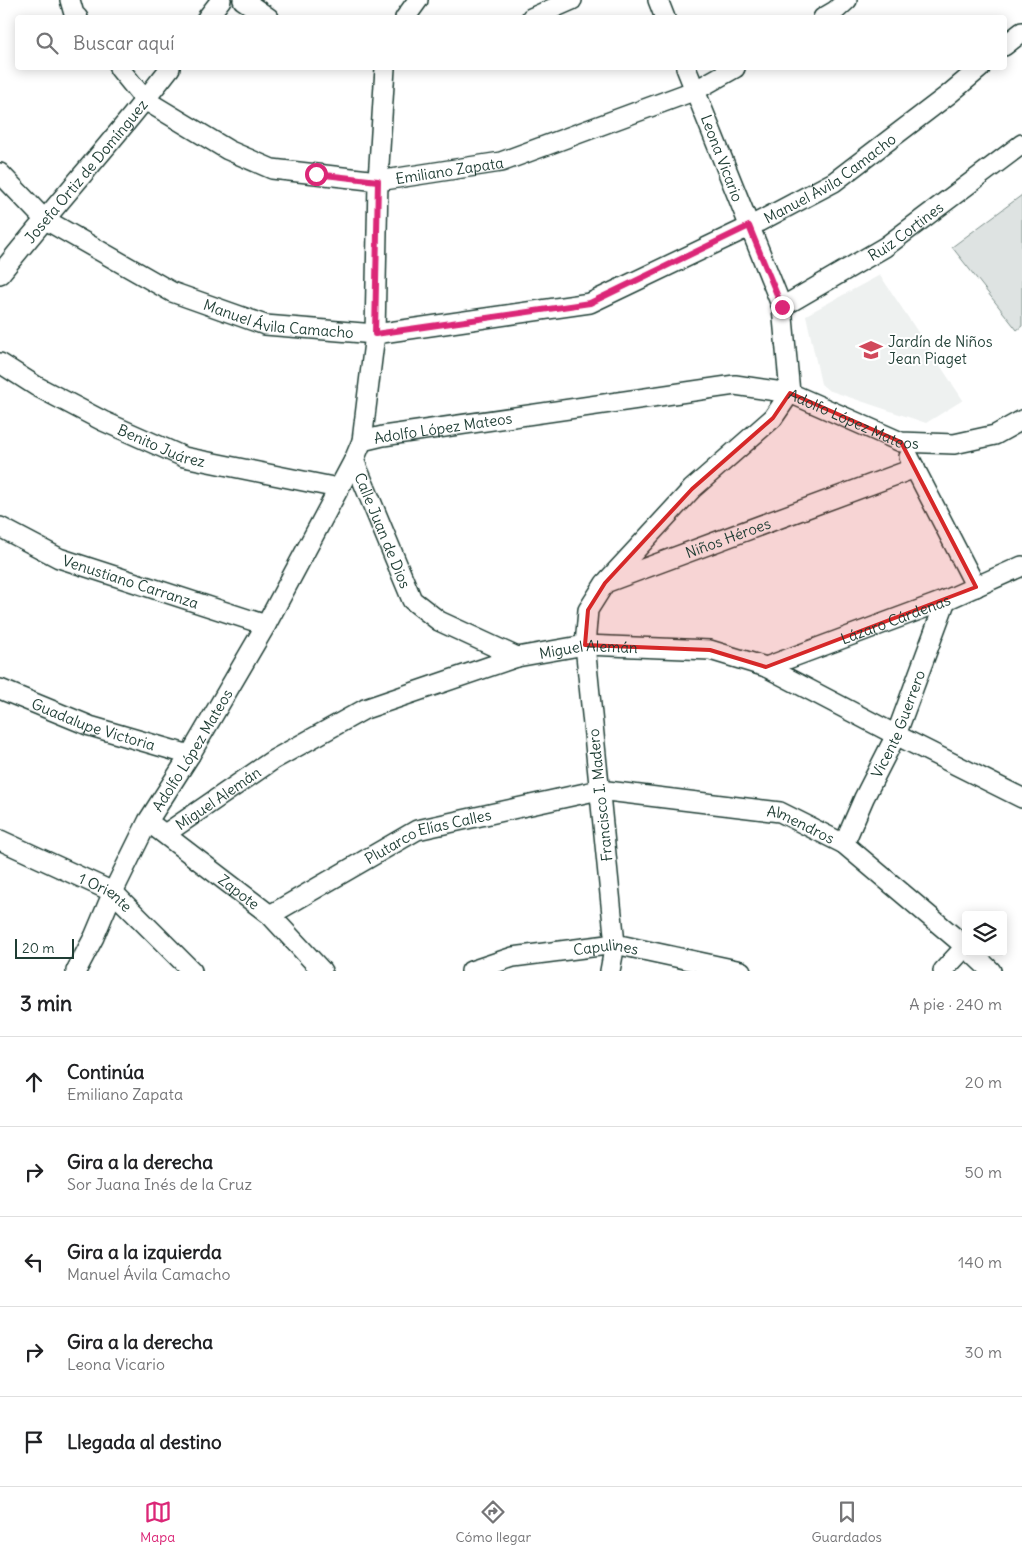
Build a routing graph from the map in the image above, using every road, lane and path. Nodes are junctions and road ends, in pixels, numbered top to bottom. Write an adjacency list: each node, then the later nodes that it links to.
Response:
1 (70, 0): 8 (street)
2 (220, 0): 9 (street)
3 (243, 0): 10 (street)
4 (418, 0): 11 (street)
5 (572, 0): 12 (street)
6 (658, 0): 13 (street)
7 (847, 0): 14 (street)
8 (75, 15)
9 (209, 15)
10 (265, 15)
11 (407, 15)
12 (538, 15)
13 (664, 15)
14 (828, 15)
15 (1022, 32): 16 (street)
16 (1007, 44)
17 (121, 70): 24 (street, Emiliano Zapata)
18 (168, 70): 24 (street, Josefa Ortiz de Domínguez)
19 (384, 70): 27 (street)
20 (687, 70): 23 (street, Leona Vicario)
21 (731, 70): 23 (street, Emiliano Zapata)
22 (978, 70): 29 (street, Manuel Ávila Camacho)
23 (696, 90): 27 (street, Emiliano Zapata); 29 (street, Leona Vicario)
24 (145, 100): 27 (street, Emiliano Zapata); 28 (street, Josefa Ortiz de Domínguez)
25 (1022, 144): 31 (street, Ruiz Cortines)
26 (0, 173): 28 (street, Manuel Ávila Camacho)
27 (378, 181): 32 (street)
28 (44, 219): 30 (street, Josefa Ortiz de Domínguez); 32 (street, Manuel Ávila Camacho)
29 (749, 226): 31 (street, Leona Vicario); 32 (street, Manuel Ávila Camacho)
30 (0, 274)
31 (782, 307): 34 (street, Leona Vicario)
32 (375, 334): 36 (street)
33 (0, 363): 40 (street, Benito Juárez)
34 (790, 393): 36 (street, Adolfo López Mateos); 37 (street, Adolfo López Mateos); 43 (street)
35 (1022, 420): 37 (street, Adolfo López Mateos)
36 (362, 441): 38 (street, Adolfo López Mateos)
37 (901, 442): 39 (street)
38 (354, 460): 40 (street, Adolfo López Mateos); 48 (street, Calle Juan de Dios)
39 (915, 468): 43 (street, Niños Héroes); 44 (street)
40 (338, 488): 46 (street, Adolfo López Mateos)
41 (0, 527): 46 (street, Venustiano Carranza)
42 (1022, 566): 44 (street, Lázaro Cárdenas)
43 (605, 584): 47 (street)
44 (976, 587): 45 (street, Lázaro Cárdenas)
45 (946, 600): 49 (street, Lázaro Cárdenas); 51 (street, Vicente Guerrero)
46 (266, 625): 52 (street, Adolfo López Mateos)
47 (585, 646): 48 (street, Miguel Alemán); 49 (street, Miguel Alemán); 53 (street, Francisco I. Madero)
48 (517, 657): 56 (street, Miguel Alemán)
49 (766, 667): 51 (street, Miguel Alemán)
50 (0, 689): 52 (street, Guadalupe Victoria)
51 (896, 735): 54 (street, Miguel Alemán); 58 (street, Vicente Guerrero)
52 (190, 755): 55 (street, Adolfo López Mateos)
53 (599, 790): 58 (street, Almendros); 60 (street, Plutarco Elías Calles); 61 (street, Francisco I. Madero)
54 (1022, 798)
55 (148, 821): 56 (street, Zapote); 59 (street, Adolfo López Mateos)
56 (165, 834): 60 (street, Zapote)
57 (0, 840): 59 (street, 1 Oriente)
58 (844, 844): 62 (street, Almendros)
59 (113, 892): 65 (street, Adolfo López Mateos); 66 (street, 1 Oriente)
60 (270, 915): 67 (street, Zapote)
61 (615, 944): 68 (street, Capulines); 69 (street, Francisco I. Madero); 70 (street, Capulines)
62 (962, 944)
63 (962, 950): 71 (street)
64 (975, 956): 72 (street)
65 (76, 971)
66 (192, 971)
67 (322, 971)
68 (471, 971)
69 (610, 971)
70 (741, 971)
71 (943, 971)
72 (991, 971)

